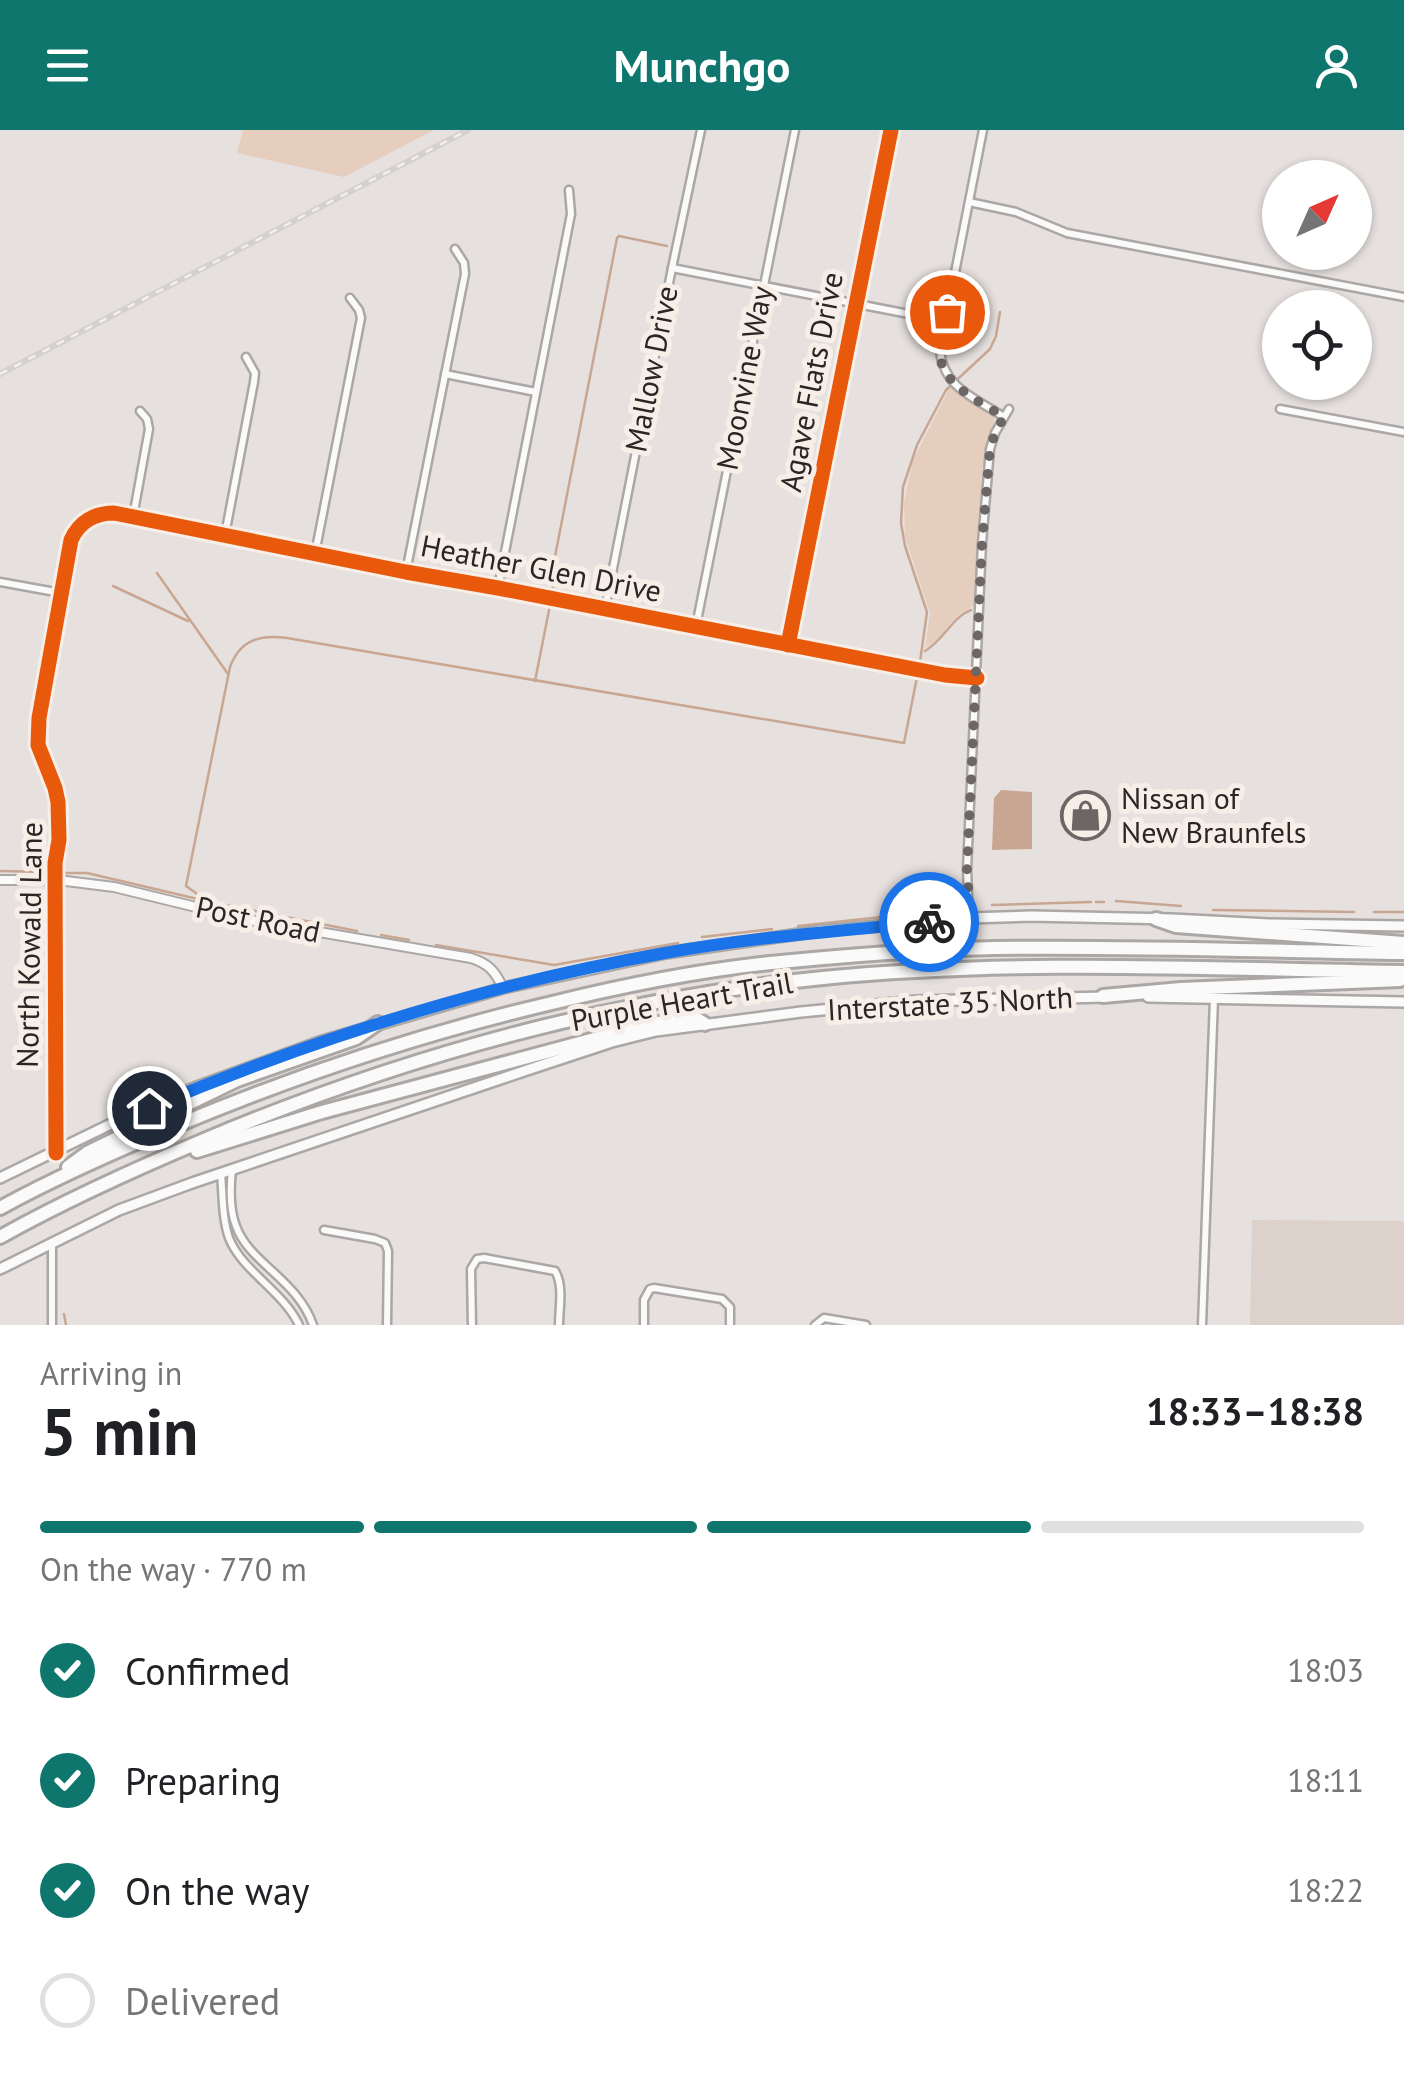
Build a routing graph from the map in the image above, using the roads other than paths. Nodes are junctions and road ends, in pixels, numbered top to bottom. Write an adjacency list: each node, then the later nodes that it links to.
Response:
1 (702, 130): 8 (street, Mallow Drive)
2 (795, 130): 9 (street, Moonvine Way)
3 (891, 130): 12 (street, Agave Flats Drive)
4 (983, 130): 6 (street)
5 (569, 190): 16 (street)
6 (969, 202): 10 (street); 13 (street)
7 (455, 249): 15 (street)
8 (672, 268): 9 (street); 28 (street, Mallow Drive)
9 (763, 285): 12 (street); 29 (street, Moonvine Way)
10 (1404, 297)
11 (350, 298): 23 (street)
12 (854, 303): 13 (street); 30 (street, Agave Flats Drive)
13 (946, 321): 31 (street)
14 (246, 356): 22 (street)
15 (445, 374): 16 (street); 24 (street)
16 (536, 392): 26 (street)
17 (1280, 409): 19 (street)
18 (140, 411): 21 (street)
19 (1404, 432)
20 (95, 515): 21 (street, Heather Glen Drive); 27 (street, North Kowald Lane)
21 (133, 517): 22 (street, Heather Glen Drive)
22 (224, 535): 23 (street, Heather Glen Drive)
23 (315, 554): 24 (street, Heather Glen Drive)
24 (406, 572): 26 (street, Heather Glen Drive)
25 (0, 582): 27 (street)
26 (498, 588): 28 (street, Heather Glen Drive)
27 (61, 593): 33 (street, North Kowald Lane)
28 (605, 608): 29 (street, Heather Glen Drive)
29 (696, 626): 30 (street, Heather Glen Drive)
30 (788, 645): 31 (street, Heather Glen Drive)
31 (977, 678): 34 (street)
32 (0, 880): 33 (street, Post Road)
33 (56, 880): 41 (street, Post Road); 47 (street, North Kowald Lane)
34 (970, 918): 35 (main road); 41 (main road)
35 (1156, 919): 36 (main road); 37 (highway)
36 (1404, 926)
37 (1404, 943)
38 (1404, 954): 51 (highway, Purple Heart Trail)
39 (1404, 972): 53 (highway, Purple Heart Trail)
40 (1404, 980): 42 (highway)
41 (502, 988): 45 (main road)
42 (1103, 996): 43 (main road, Interstate 35 North); 46 (main road, Interstate 35 North)
43 (1214, 998): 44 (main road, Interstate 35 North); 68 (street)
44 (1404, 1002)
45 (378, 1023): 47 (main road); 51 (highway)
46 (705, 1024): 48 (main road, Interstate 35 North); 53 (highway)
47 (56, 1153): 50 (main road)
48 (232, 1169): 49 (main road, Interstate 35 North); 60 (street)
49 (221, 1173): 56 (main road, Interstate 35 North); 59 (street)
50 (0, 1178)
51 (54, 1178): 52 (highway, Purple Heart Trail)
52 (0, 1208)
53 (34, 1218): 55 (highway, Purple Heart Trail)
54 (324, 1230): 61 (street)
55 (0, 1237)
56 (52, 1242): 57 (main road, Interstate 35 North); 58 (street)
57 (0, 1269)
58 (52, 1325)
59 (300, 1325)
60 (313, 1325)
61 (387, 1325)
62 (472, 1325): 63 (street)
63 (558, 1325)
64 (644, 1325): 65 (street)
65 (730, 1325)
66 (815, 1325): 67 (street)
67 (866, 1325)
68 (1202, 1325)

